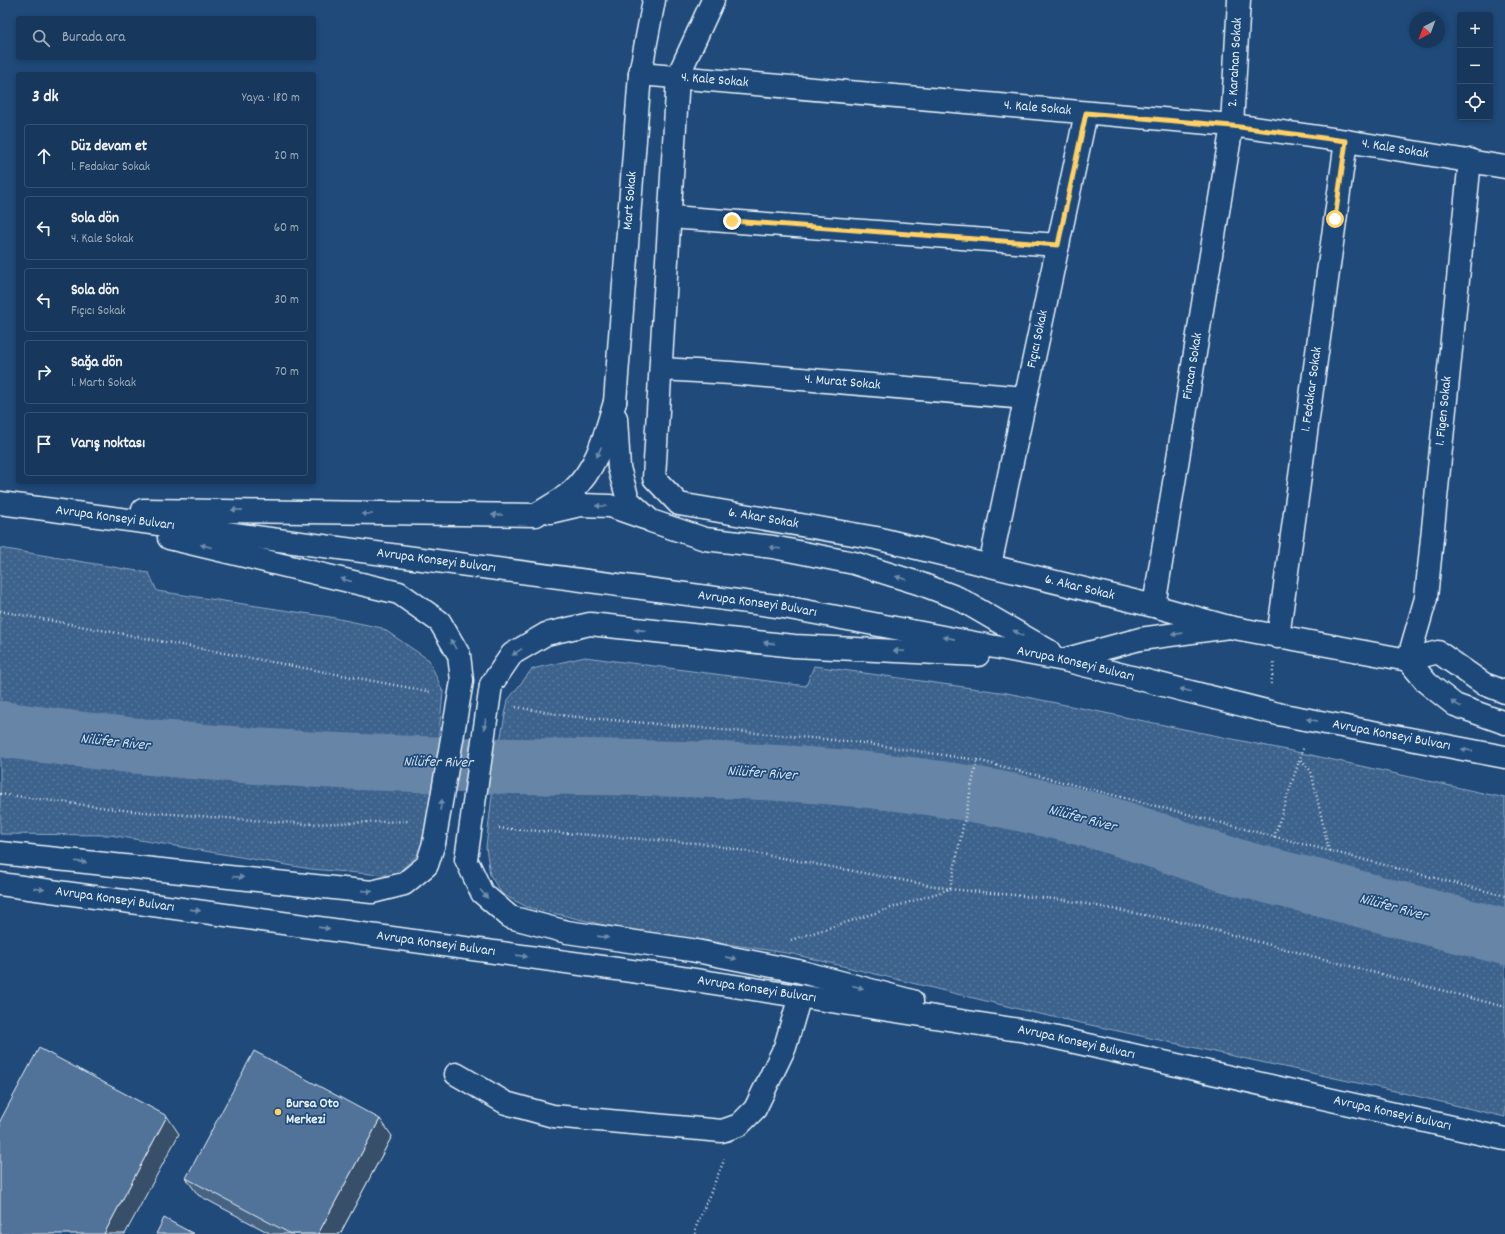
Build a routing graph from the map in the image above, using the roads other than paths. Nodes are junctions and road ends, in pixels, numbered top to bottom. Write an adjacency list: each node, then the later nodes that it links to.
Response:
1 (654, 0): 4 (main road, Mart Sokak)
2 (713, 0): 5 (main road)
3 (1239, 0): 7 (main road, 2. Karahan Sokak)
4 (640, 74): 5 (main road, 4. Kale Sokak); 15 (main road, Mart Sokak)
5 (678, 76): 6 (main road, 4. Kale Sokak); 11 (main road)
6 (1086, 113): 7 (main road, 4. Kale Sokak); 12 (main road, Fıçıcı Sokak)
7 (1232, 126): 8 (main road, 4. Kale Sokak); 21 (main road, Fincan Sokak)
8 (1346, 141): 9 (main road, 4. Kale Sokak); 23 (main road, 1. Fedakar Sokak)
9 (1470, 160): 10 (main road, 4. Kale Sokak); 25 (main road, 1. Figen Sokak)
10 (1505, 167)
11 (670, 217): 12 (main road); 13 (main road)
12 (1058, 245): 14 (main road, Fıçıcı Sokak)
13 (661, 369): 14 (main road, 4. Murat Sokak); 20 (main road, 6. Akar Sokak)
14 (1025, 398): 20 (main road, Fıçıcı Sokak)
15 (615, 402): 18 (main road, one-way to 18); 19 (main road)
16 (0, 503): 17 (main road, Avrupa Konseyi Bulvarı)
17 (52, 509): 18 (main road, one-way to 17); 24 (main road, Avrupa Konseyi Bulvarı, one-way to 17); 29 (main road, one-way to 17, bridge)
18 (536, 515): 19 (main road, one-way to 18)
19 (651, 521): 24 (main road, one-way to 19)
20 (990, 565): 21 (main road, 6. Akar Sokak)
21 (1154, 606): 22 (main road, 6. Akar Sokak)
22 (1229, 627): 23 (main road, 6. Akar Sokak); 24 (main road, one-way to 24)
23 (1278, 637): 25 (main road, 6. Akar Sokak)
24 (1064, 660): 28 (main road, Avrupa Konseyi Bulvarı, one-way to 24); 32 (main road, one-way to 32, bridge)
25 (1408, 660): 26 (main road, 6. Akar Sokak); 27 (main road, one-way to 25)
26 (1505, 692)
27 (1505, 723)
28 (1505, 757)
29 (0, 853)
30 (0, 884): 31 (main road, Avrupa Konseyi Bulvarı, one-way to 31)
31 (800, 996): 32 (main road, Avrupa Konseyi Bulvarı); 33 (main road)
32 (1026, 1030): 34 (main road, Avrupa Konseyi Bulvarı)
33 (456, 1074)
34 (1505, 1139)

